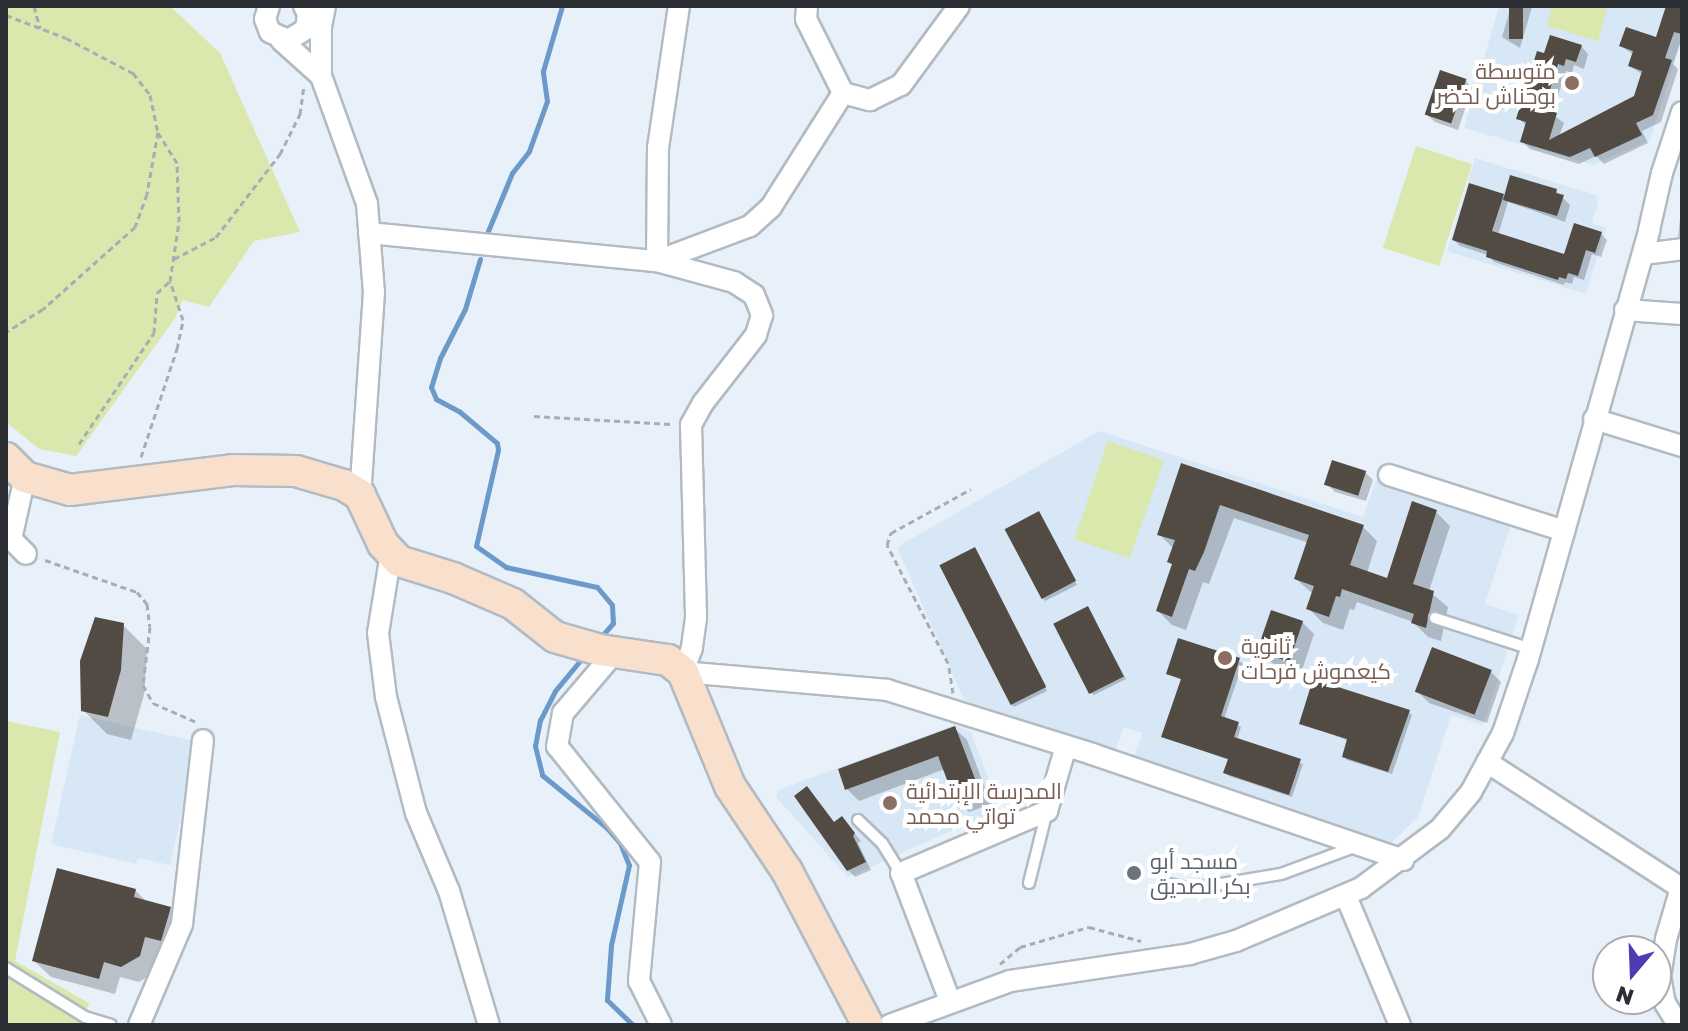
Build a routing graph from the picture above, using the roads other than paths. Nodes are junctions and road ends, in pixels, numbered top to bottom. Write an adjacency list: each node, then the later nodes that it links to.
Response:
1 (324, 6): 6 (street); 8 (street)
2 (679, 6): 15 (street)
3 (807, 6): 9 (street)
4 (959, 6): 9 (street)
5 (267, 8): 7 (street)
6 (306, 19): 7 (street); 8 (street)
7 (281, 40): 8 (street)
8 (314, 65): 12 (street)
9 (843, 93): 15 (street)
10 (1682, 112): 11 (street)
11 (1672, 170): 14 (street)
12 (369, 233): 15 (street); 22 (street)
13 (1682, 249): 14 (street)
14 (1643, 254): 16 (street)
15 (657, 261): 29 (street)
16 (1625, 310): 17 (street); 18 (street)
17 (1682, 314)
18 (1594, 419): 19 (street); 23 (street)
19 (1682, 446)
20 (15, 468): 22 (main road); 25 (street)
21 (1389, 475): 23 (street)
22 (360, 495): 24 (main road)
23 (1564, 531): 28 (street)
24 (391, 553): 27 (main road); 46 (street)
25 (26, 554)
26 (1435, 618): 28 (lane)
27 (599, 649): 29 (main road); 47 (street)
28 (1531, 649): 32 (street)
29 (683, 672): 31 (street); 48 (main road)
30 (203, 740): 45 (street)
31 (1066, 746): 33 (street); 35 (street)
32 (1487, 762): 36 (street); 40 (street)
33 (1047, 811): 37 (street); 38 (lane)
34 (858, 820): 37 (lane)
35 (1359, 845): 36 (street); 39 (lane)
36 (1403, 860): 41 (street)
37 (901, 873): 43 (street)
38 (1029, 883)
39 (1165, 883)
40 (1682, 888): 51 (street)
41 (1346, 896): 43 (street); 50 (street)
42 (6, 968): 44 (lane)
43 (950, 1001): 49 (street)
44 (111, 1025)
45 (139, 1025)
46 (489, 1025)
47 (661, 1025)
48 (868, 1025)
49 (890, 1025)
50 (1400, 1025)
51 (1678, 1025)

